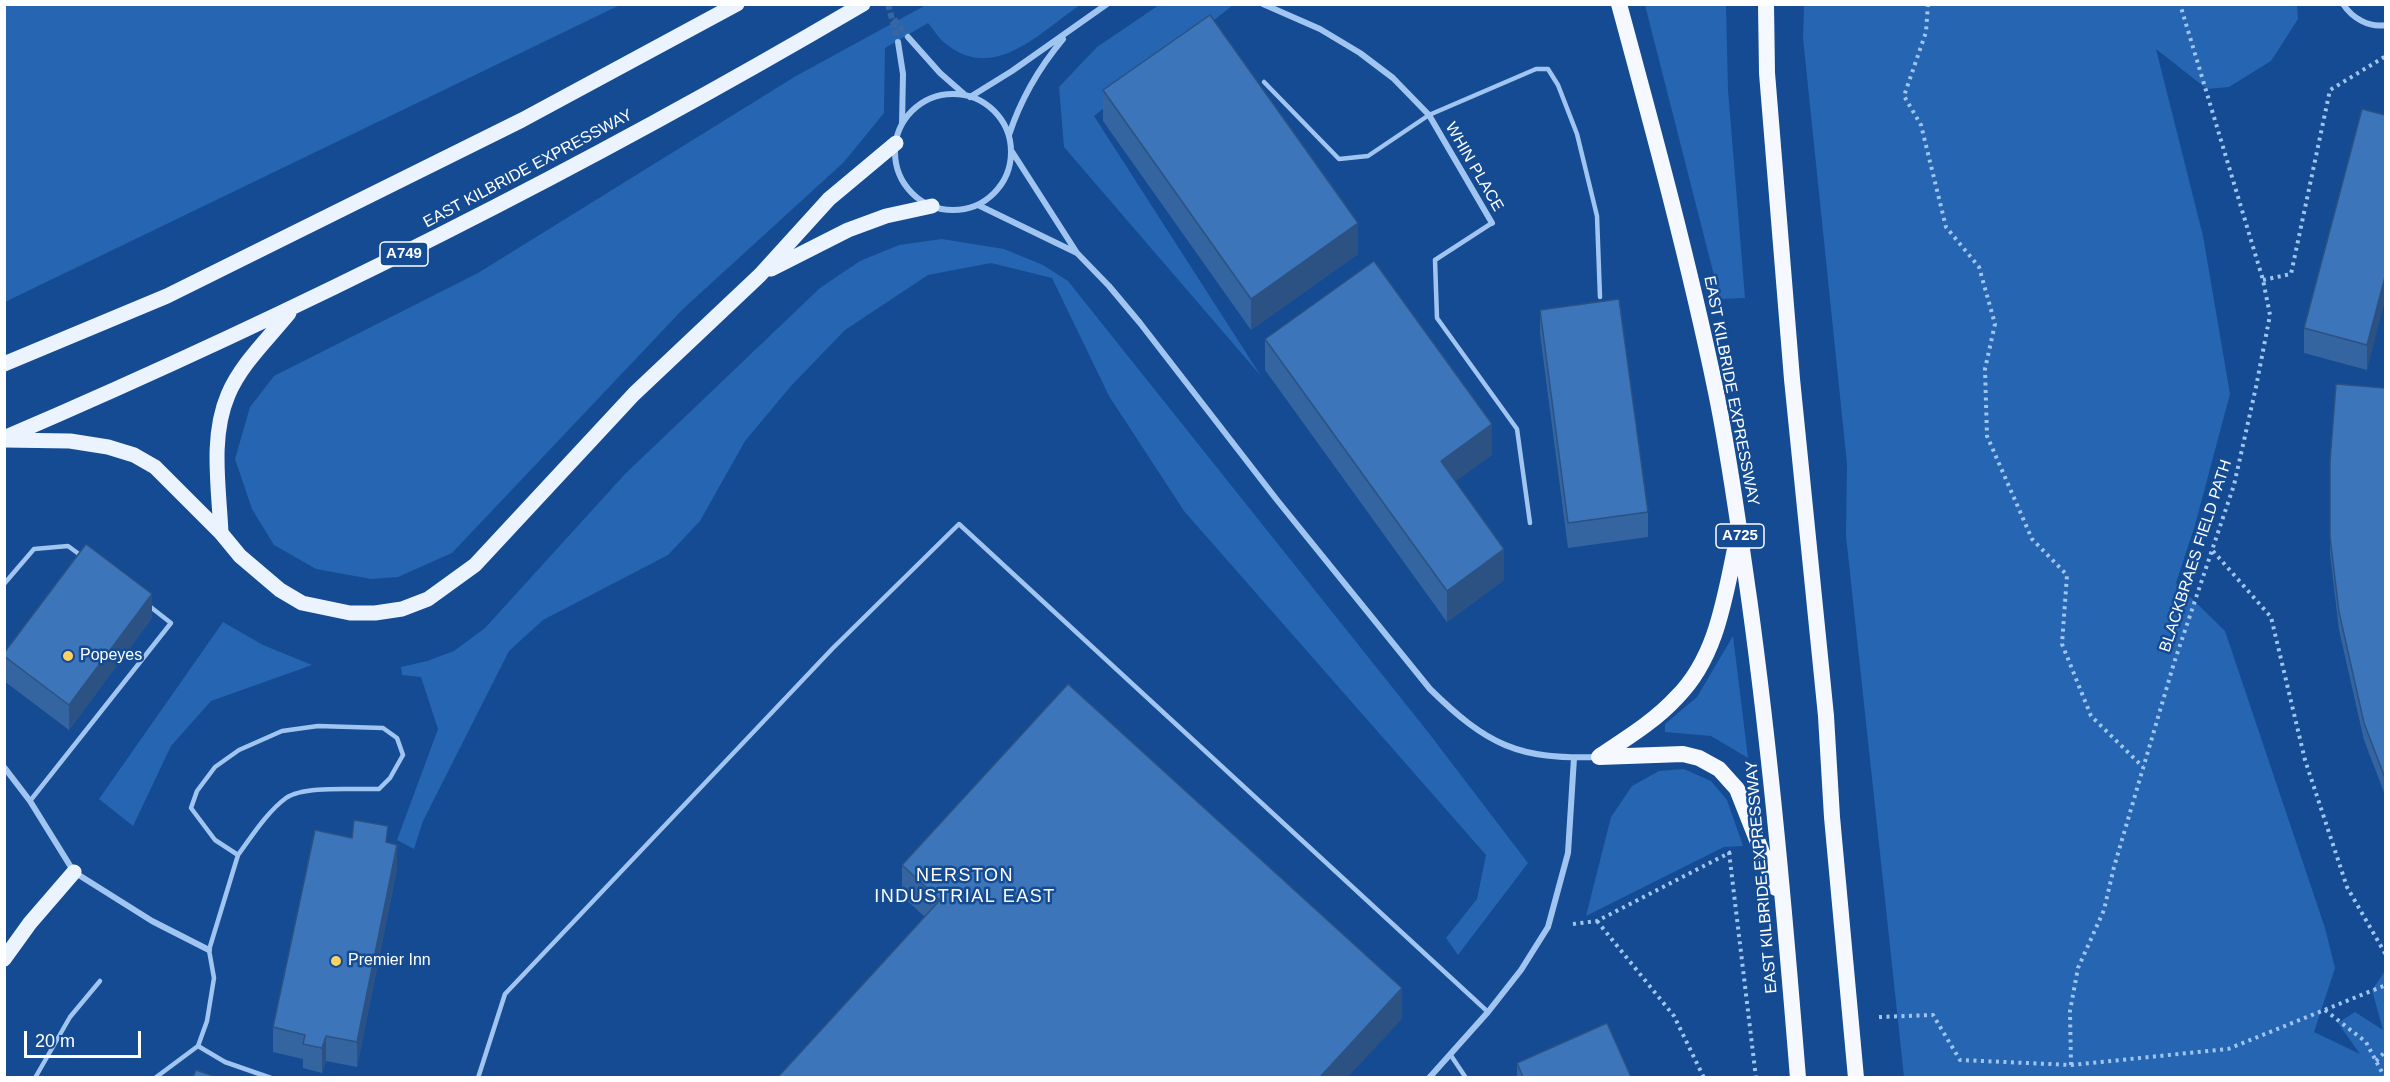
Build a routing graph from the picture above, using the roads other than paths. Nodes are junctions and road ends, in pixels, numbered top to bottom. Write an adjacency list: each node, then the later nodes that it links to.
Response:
1 (737, 4): 26 (main road)
2 (863, 4): 25 (main road, EAST KILBRIDE EXPRESSWAY / A749)
3 (1107, 4): 9 (street)
4 (1263, 4): 14 (street, WHIN PLACE)
5 (1619, 4): 29 (highway, EAST KILBRIDE EXPRESSWAY / A725)
6 (1766, 4): 54 (highway)
7 (2343, 4): 8 (street)
8 (2385, 25)
9 (1069, 31): 13 (street); 16 (street)
10 (908, 37): 13 (street)
11 (898, 42): 15 (street)
12 (1264, 82): 14 (lane)
13 (967, 96): 15 (street); 16 (street)
14 (1429, 115): 21 (street, WHIN PLACE); 24 (lane)
15 (902, 125): 17 (street)
16 (1009, 135): 18 (street)
17 (896, 143): 20 (street); 23 (main road)
18 (1011, 150): 19 (street); 22 (street)
19 (978, 204): 20 (street); 22 (street)
20 (932, 206): 23 (main road)
21 (1492, 223): 28 (lane, WHIN PLACE)
22 (1077, 253): 35 (street)
23 (760, 275): 30 (main road)
24 (1600, 297)
25 (293, 309): 27 (main road, EAST KILBRIDE EXPRESSWAY / A749); 30 (main road)
26 (4, 364)
27 (4, 439): 30 (main road)
28 (1530, 523)
29 (1739, 529): 34 (highway); 40 (highway, EAST KILBRIDE EXPRESSWAY / A725)
30 (221, 533)
31 (87, 560): 32 (lane)
32 (4, 584)
33 (143, 602): 37 (lane)
34 (1599, 757): 35 (street); 40 (highway)
35 (1574, 758): 44 (street)
36 (4, 767): 37 (street)
37 (30, 801): 39 (street)
38 (237, 855): 38 (lane); 41 (lane)
39 (74, 872): 41 (street); 42 (main road)
40 (1786, 918): 53 (highway, EAST KILBRIDE EXPRESSWAY / A725)
41 (209, 950): 45 (lane)
42 (4, 959)
43 (100, 981): 47 (lane)
44 (1488, 1012): 46 (street); 50 (lane)
45 (198, 1046): 48 (lane); 49 (lane)
46 (1450, 1054): 51 (street); 52 (lane)
47 (35, 1077)
48 (155, 1077)
49 (271, 1077)
50 (478, 1077)
51 (1429, 1077)
52 (1466, 1077)
53 (1798, 1077)
54 (1856, 1077)

